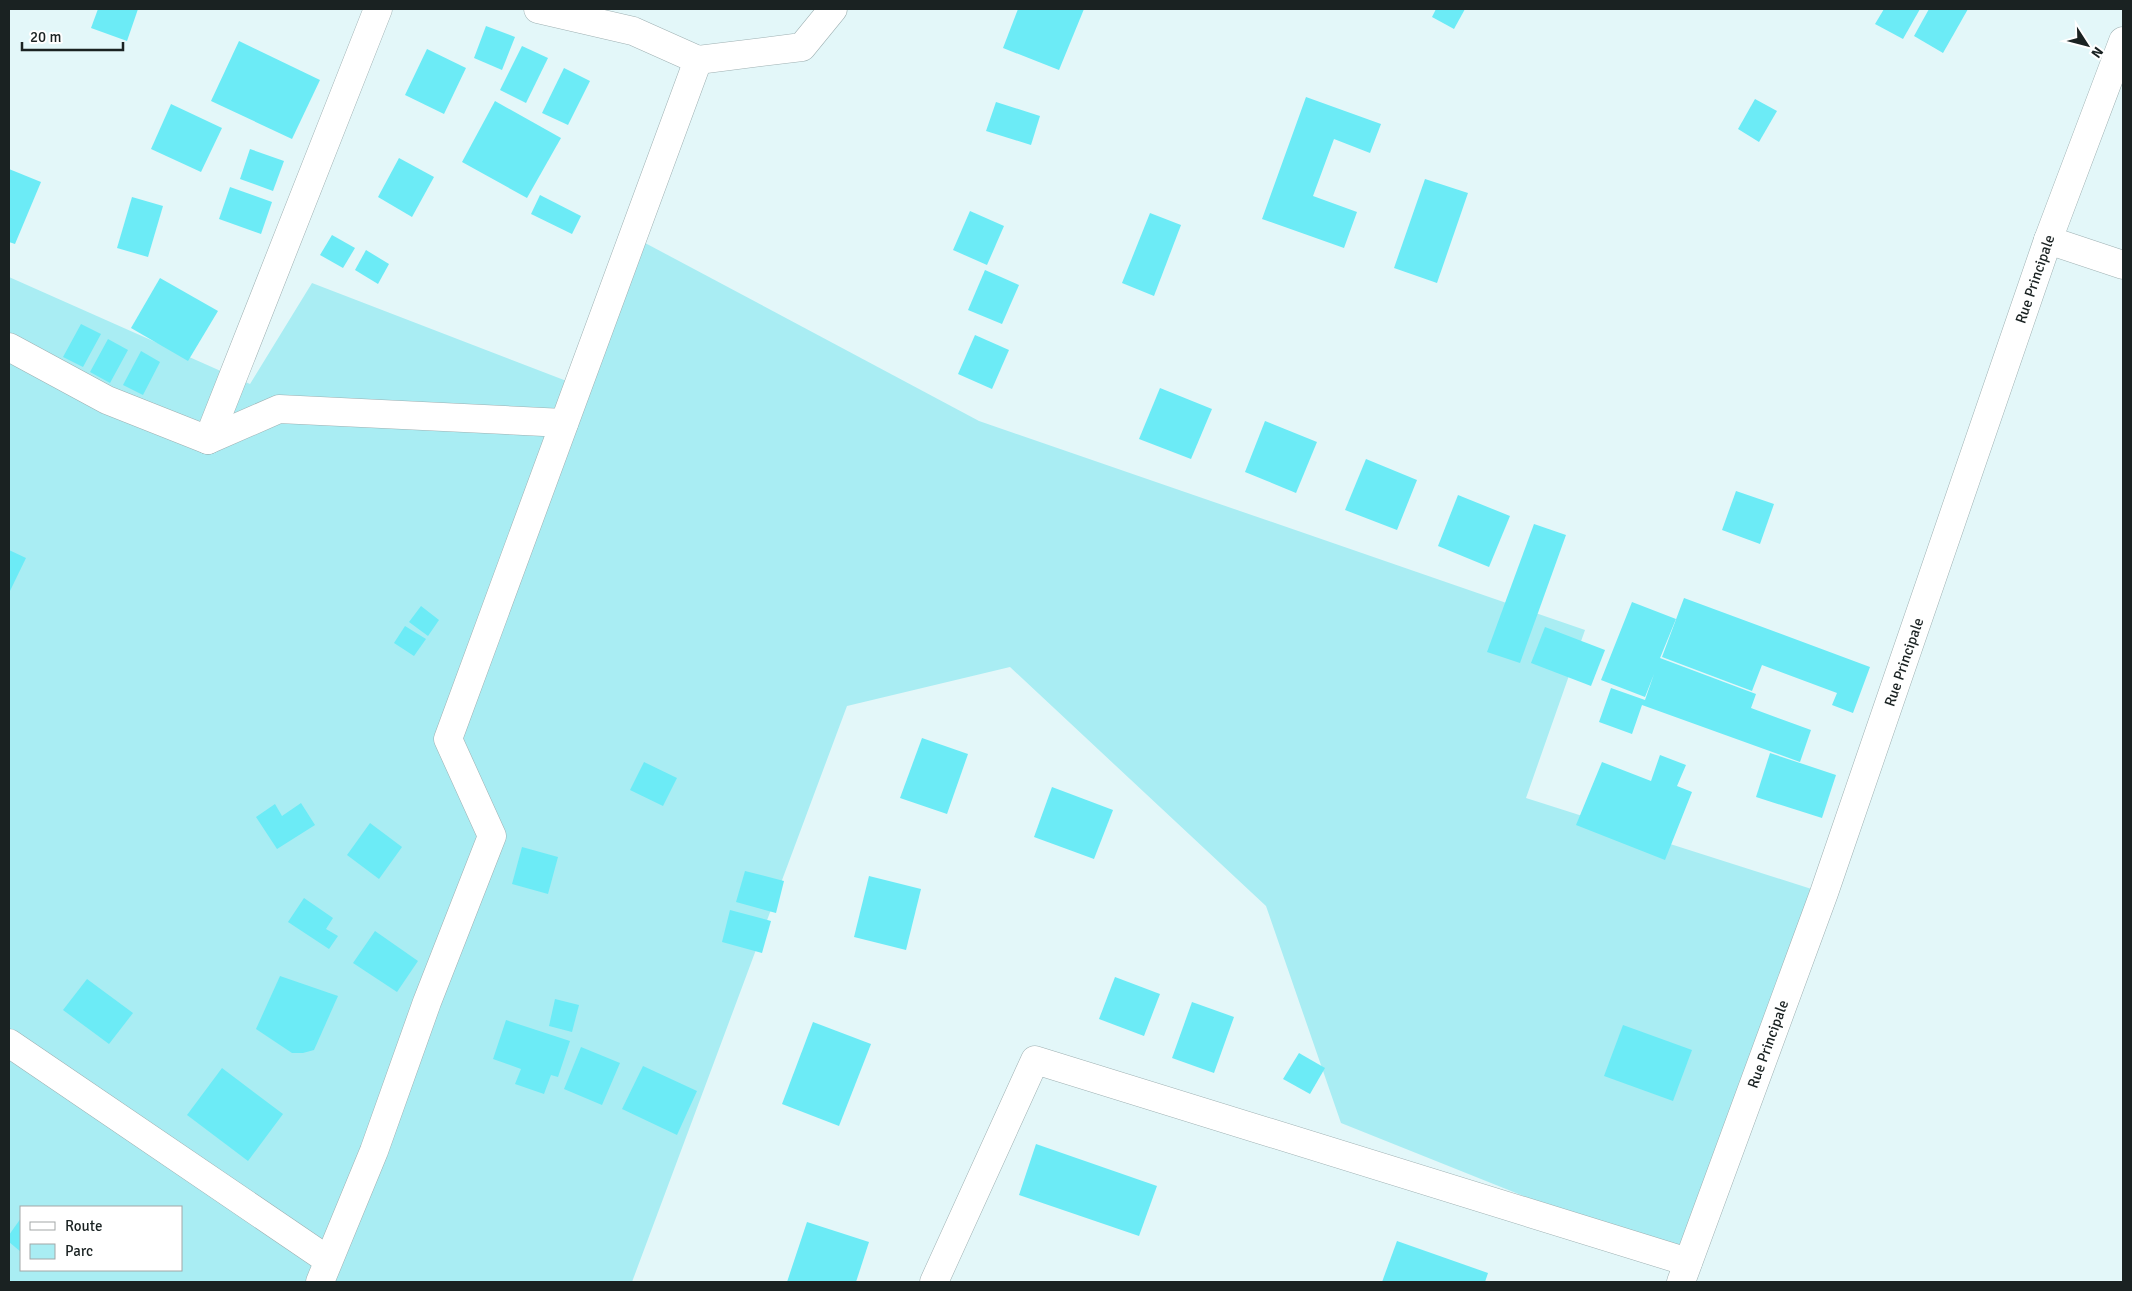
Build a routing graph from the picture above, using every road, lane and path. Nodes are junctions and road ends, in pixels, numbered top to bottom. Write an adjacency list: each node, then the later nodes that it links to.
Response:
1 (378, 9): 10 (street)
2 (538, 9): 5 (street)
3 (833, 9): 5 (street)
4 (2123, 41): 6 (street, Rue Principale)
5 (698, 60): 9 (street)
6 (2048, 240): 7 (street); 13 (street, Rue Principale)
7 (2123, 265)
8 (9, 347): 10 (street)
9 (564, 423): 10 (street); 12 (street)
10 (208, 440)
11 (9, 1043): 12 (street)
12 (324, 1271)
13 (1684, 1272): 14 (street)
14 (934, 1282)

